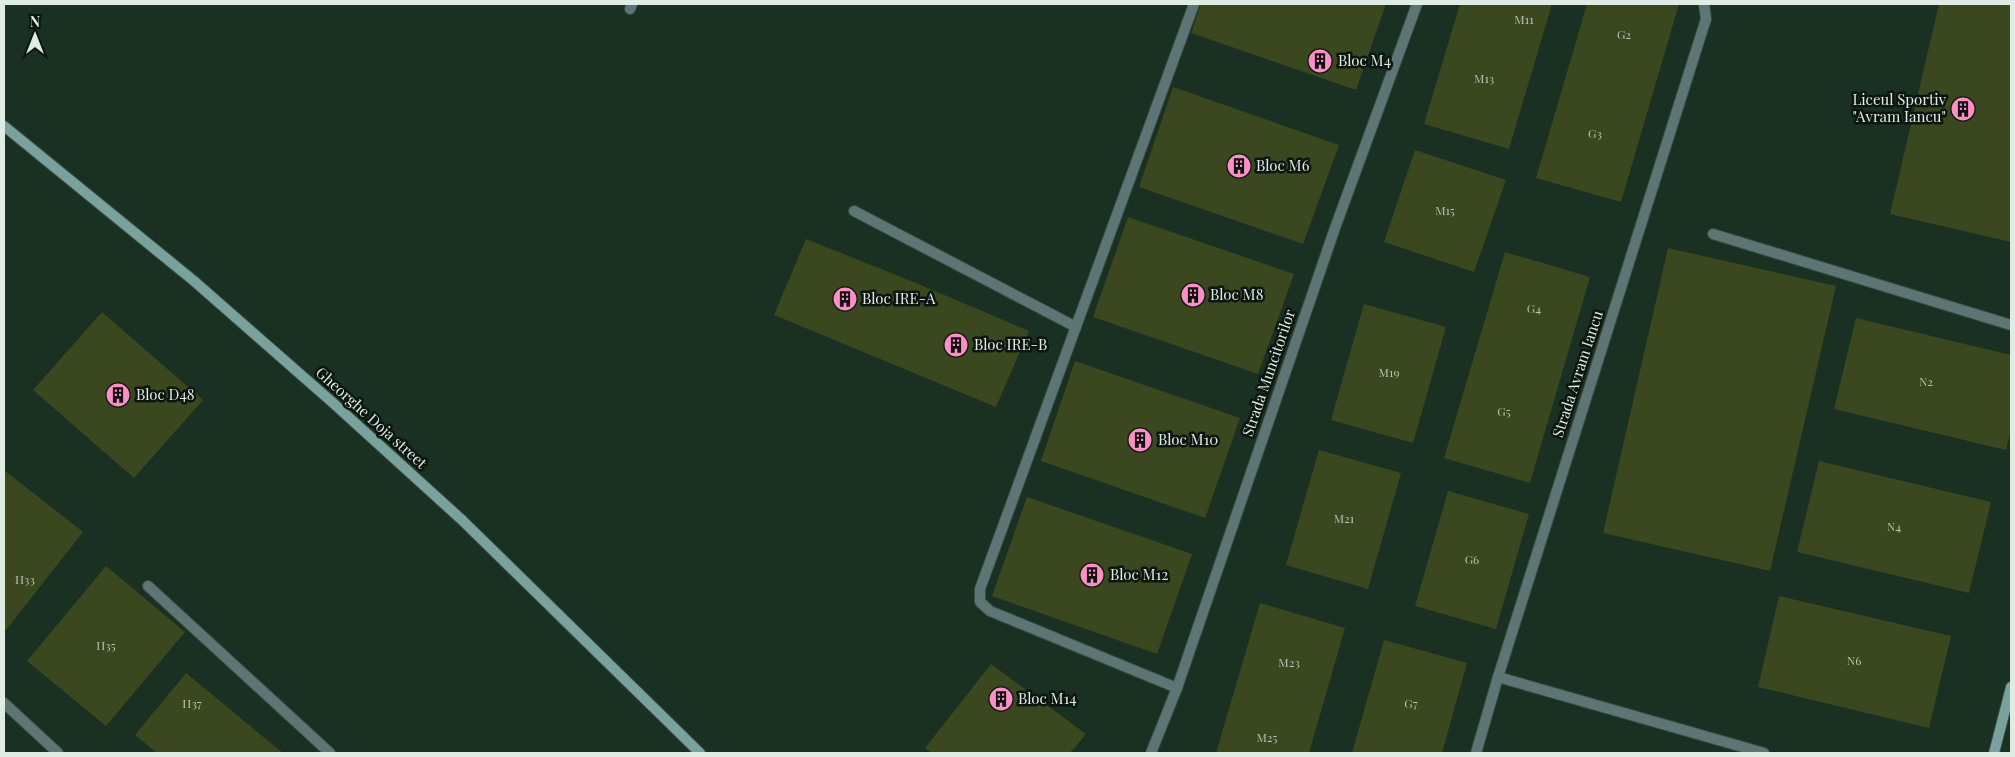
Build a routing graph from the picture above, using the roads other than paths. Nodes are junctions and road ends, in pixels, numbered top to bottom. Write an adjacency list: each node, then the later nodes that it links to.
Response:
1 (1194, 4): 8 (street)
2 (1417, 4): 12 (street, Strada Muncitorilor)
3 (1704, 4): 10 (street, Strada Avram Iancu)
4 (4, 126): 16 (main road, Gheorghe Doja street)
5 (854, 212): 8 (street)
6 (1713, 234): 7 (street)
7 (2011, 325)
8 (1076, 326): 12 (street)
9 (148, 586): 15 (street)
10 (1498, 677): 18 (street, Strada Avram Iancu); 19 (street)
11 (2011, 687): 20 (main road)
12 (1177, 688): 17 (street, Strada Muncitorilor)
13 (4, 703): 14 (street)
14 (58, 753)
15 (330, 753)
16 (700, 753)
17 (1151, 753)
18 (1476, 753)
19 (1764, 753)
20 (1994, 753)

